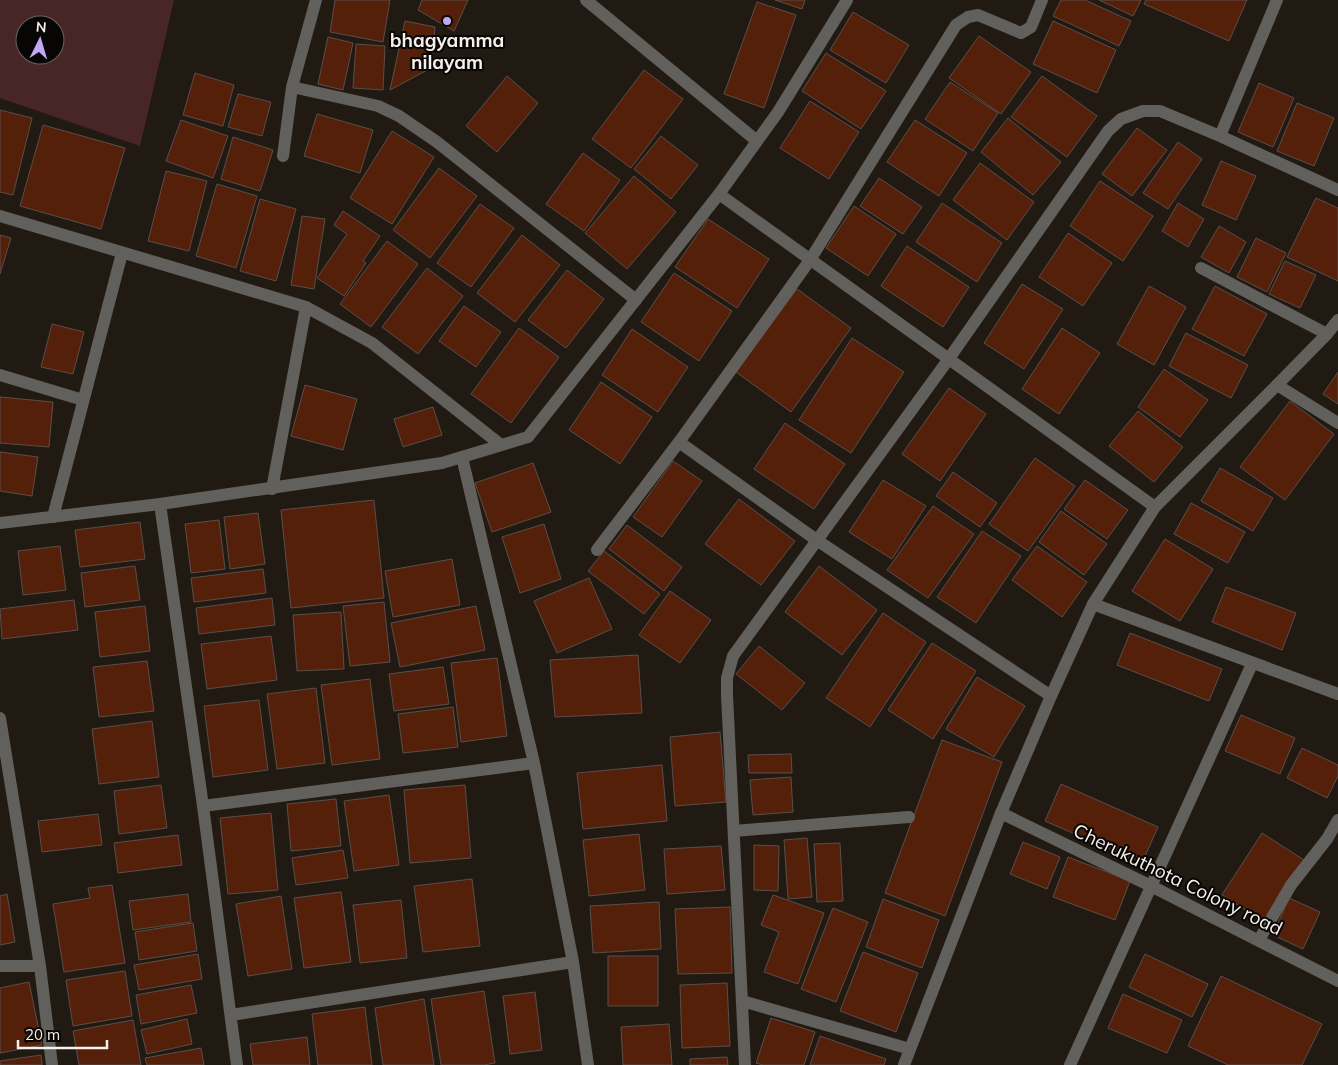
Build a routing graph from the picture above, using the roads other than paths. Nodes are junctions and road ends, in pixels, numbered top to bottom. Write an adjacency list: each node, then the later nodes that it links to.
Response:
1 (316, 0): 6 (street)
2 (847, 0): 8 (street)
3 (1042, 0): 14 (street)
4 (1277, 0): 7 (street)
5 (592, 2): 8 (street)
6 (292, 87): 9 (street); 16 (street)
7 (1220, 136): 10 (street); 20 (street)
8 (757, 140): 11 (street)
9 (283, 156)
10 (1338, 190)
11 (719, 194): 14 (street); 16 (street)
12 (0, 216): 13 (street)
13 (122, 253): 17 (street); 23 (street)
14 (810, 260): 20 (street); 25 (street)
15 (1201, 268): 19 (street)
16 (636, 300): 26 (street)
17 (306, 307): 26 (street); 28 (street)
18 (1338, 320): 19 (street)
19 (1327, 334): 22 (street)
20 (948, 360): 30 (street); 33 (street)
21 (0, 375): 23 (street)
22 (1277, 385): 24 (street); 30 (street)
23 (83, 400): 31 (street)
24 (1338, 423)
25 (678, 442): 33 (street); 34 (street)
26 (501, 445): 27 (street)
27 (462, 457): 28 (street); 41 (street)
28 (272, 489): 29 (street)
29 (160, 504): 31 (street); 42 (street)
30 (1155, 507): 35 (street)
31 (53, 518): 32 (street)
32 (0, 523)
33 (818, 541): 38 (street); 46 (street)
34 (597, 550)
35 (1092, 604): 36 (street); 38 (street)
36 (1252, 664): 37 (street); 47 (street)
37 (1338, 694)
38 (1050, 696): 43 (street)
39 (0, 718): 40 (street)
40 (3, 749): 51 (street)
41 (534, 763): 42 (street); 49 (street)
42 (203, 806): 54 (street)
43 (1001, 813): 47 (street, Cherukuthota Colony road); 55 (street)
44 (909, 817): 46 (street)
45 (1338, 820): 48 (street)
46 (734, 831): 53 (street)
47 (1151, 886): 48 (street, Cherukuthota Colony road); 61 (street)
48 (1259, 940): 52 (street, Cherukuthota Colony road)
49 (573, 962): 54 (street); 58 (street)
50 (0, 966): 51 (street)
51 (40, 966): 56 (street)
52 (1338, 981)
53 (742, 1000): 55 (street); 59 (street)
54 (231, 1015): 57 (street)
55 (910, 1049): 60 (street)
56 (52, 1065)
57 (237, 1065)
58 (588, 1065)
59 (745, 1065)
60 (904, 1065)
61 (1070, 1065)

